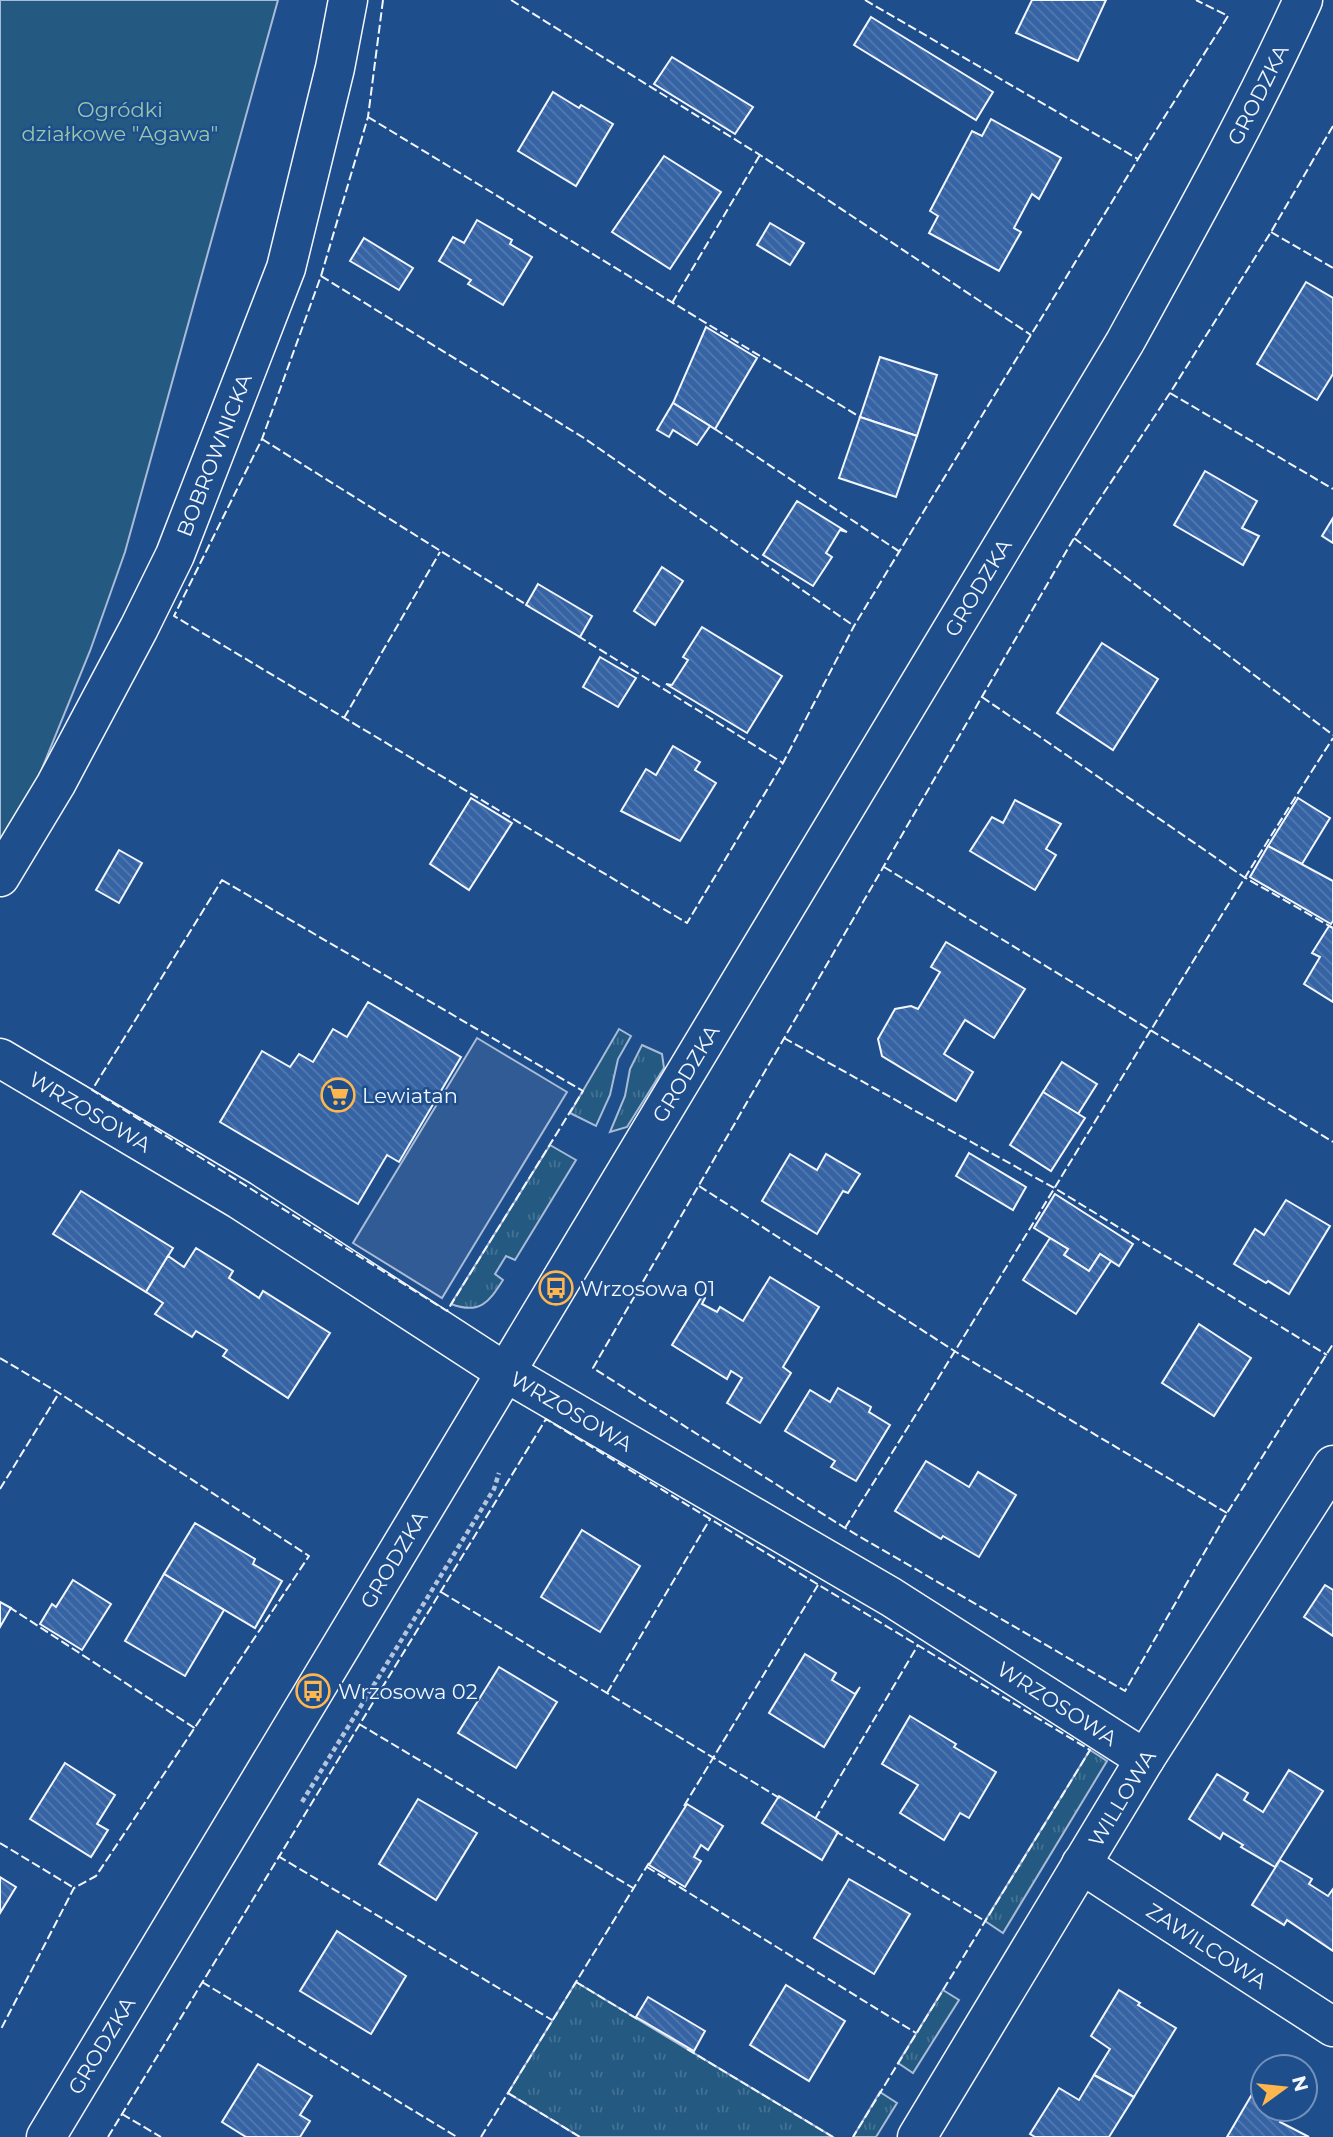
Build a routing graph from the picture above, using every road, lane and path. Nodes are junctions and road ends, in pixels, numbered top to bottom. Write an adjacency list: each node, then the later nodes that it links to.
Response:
1 (348, 0): 3 (street, BOBROWNICKA)
2 (1303, 0): 5 (street, GRODZKA)
3 (0, 877)
4 (0, 1058): 5 (street, WRZOSOWA)
5 (505, 1372): 8 (street, WRZOSOWA); 11 (street, GRODZKA)
6 (1333, 1465): 7 (street, WILLOWA)
7 (1323, 1507): 8 (street, WILLOWA)
8 (1145, 1759): 9 (street, WILLOWA)
9 (1081, 1864): 10 (street, ZAWILCOWA); 12 (street, WILLOWA)
10 (1333, 2027)
11 (46, 2137)
12 (917, 2137)

